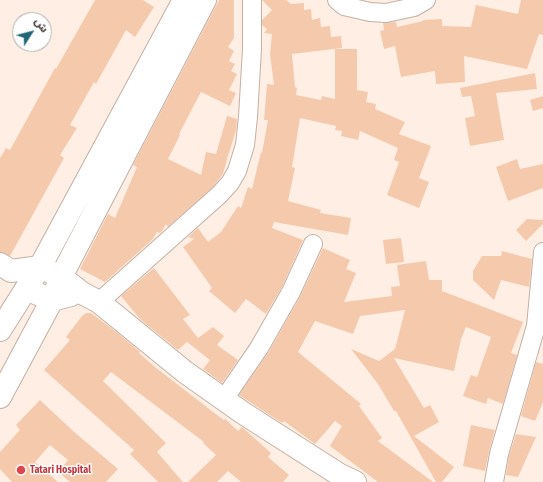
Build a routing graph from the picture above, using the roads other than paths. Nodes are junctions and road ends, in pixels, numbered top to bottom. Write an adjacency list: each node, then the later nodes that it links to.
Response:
1 (184, 0): 9 (main road)
2 (204, 0): 10 (main road)
3 (252, 0): 12 (street)
4 (337, 0): 5 (street)
5 (426, 0)
6 (313, 244): 17 (street)
7 (543, 252): 14 (street)
8 (0, 264): 9 (main road)
9 (40, 267): 10 (main road); 11 (main road)
10 (62, 277): 12 (main road); 13 (main road)
11 (26, 289): 13 (main road); 15 (main road)
12 (90, 297): 13 (main road); 17 (main road)
13 (52, 300): 16 (main road)
14 (539, 327): 19 (street)
15 (0, 330)
16 (0, 397)
17 (224, 399): 18 (main road)
18 (355, 482)
19 (494, 482)

